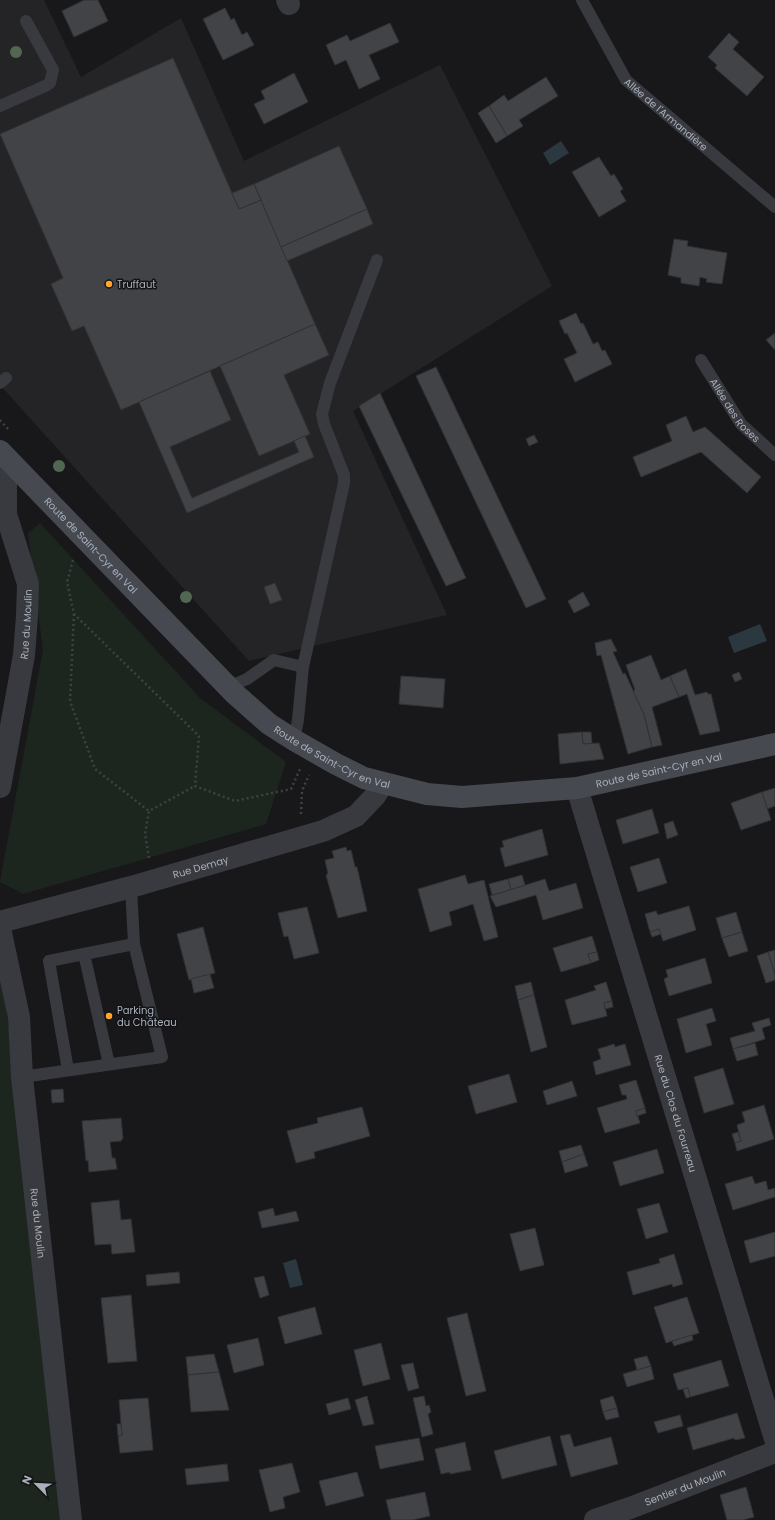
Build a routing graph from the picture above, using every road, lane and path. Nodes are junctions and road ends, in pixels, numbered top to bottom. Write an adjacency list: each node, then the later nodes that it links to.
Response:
1 (582, 0): 4 (lane, Allée de l'Armandière)
2 (26, 21): 3 (lane)
3 (0, 106)
4 (775, 206)
5 (377, 260): 11 (lane)
6 (701, 360): 7 (lane, Allée des Roses)
7 (775, 455)
8 (7, 458): 9 (street, Route de Saint-Cyr en Val); 19 (street, Rue du Moulin)
9 (81, 535): 10 (path); 12 (street, Route de Saint-Cyr en Val)
10 (74, 614): 18 (path); 21 (path)
11 (303, 667): 12 (lane); 13 (lane)
12 (228, 687): 13 (street, Route de Saint-Cyr en Val)
13 (294, 740): 17 (street, Route de Saint-Cyr en Val)
14 (775, 744): 20 (street, Route de Saint-Cyr en Val)
15 (300, 768): 18 (path)
16 (310, 773): 22 (path)
17 (383, 783): 20 (street, Route de Saint-Cyr en Val); 22 (street, Rue Demay)
18 (195, 786): 21 (path)
19 (0, 787)
20 (577, 788): 32 (street, Rue du Clos du Fourreau)
21 (149, 812): 23 (path)
22 (300, 838): 24 (street, Rue Demay)
23 (150, 862)
24 (131, 887): 25 (street, Rue Demay); 27 (lane)
25 (0, 922)
26 (0, 928): 31 (street, Rue du Moulin)
27 (134, 944): 28 (lane); 29 (lane)
28 (84, 954): 29 (lane); 30 (lane)
29 (109, 1064): 30 (lane)
30 (68, 1070): 31 (lane)
31 (22, 1077): 34 (street, Rue du Moulin)
32 (775, 1439)
33 (775, 1452): 35 (street, Sentier du Moulin)
34 (71, 1520)
35 (595, 1520)

